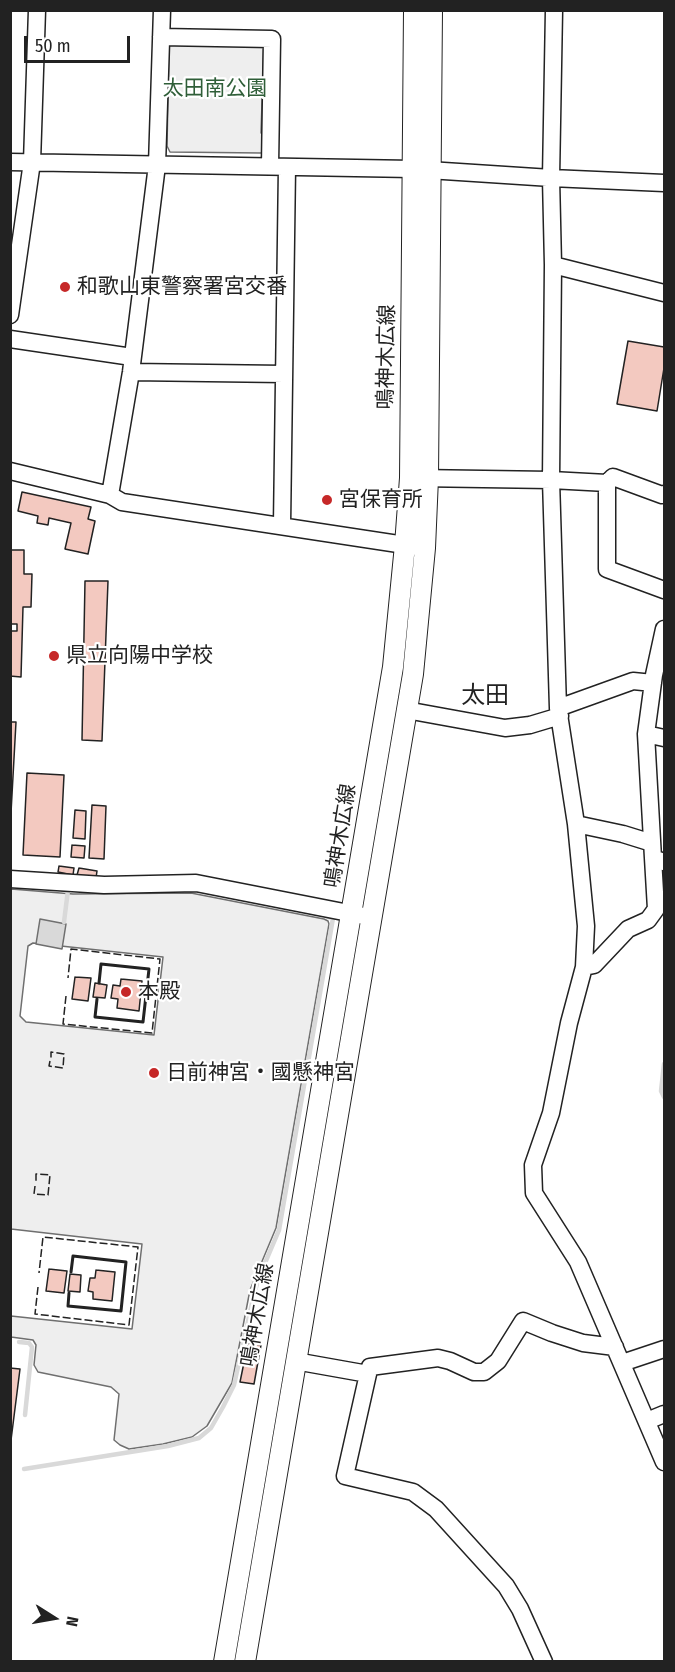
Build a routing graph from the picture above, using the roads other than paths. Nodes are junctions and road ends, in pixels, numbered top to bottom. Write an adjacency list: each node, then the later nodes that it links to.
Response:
1 (37, 10): 8 (street)
2 (162, 10): 6 (street)
3 (414, 10): 11 (main road, 鳴神木広線)
4 (432, 10): 11 (main road, 鳴神木広線)
5 (554, 10): 12 (street)
6 (161, 37): 9 (street); 10 (street)
7 (10, 162): 8 (street)
8 (32, 162): 9 (street); 16 (street)
9 (157, 165): 10 (street); 18 (street)
10 (278, 166): 11 (street); 19 (street)
11 (422, 170): 12 (street); 21 (main road, 鳴神木広線)
12 (551, 178): 13 (street); 14 (street)
13 (664, 183)
14 (553, 265): 15 (street); 22 (street)
15 (664, 293)
16 (10, 315)
17 (10, 339): 18 (street)
18 (132, 364): 19 (street); 25 (street)
19 (284, 374): 26 (street)
20 (10, 471): 25 (street)
21 (419, 478): 22 (street); 27 (main road, 鳴神木広線)
22 (551, 480): 23 (street); 32 (street)
23 (607, 483): 24 (street); 28 (street)
24 (664, 494)
25 (110, 495): 26 (street)
26 (282, 525): 27 (street)
27 (415, 546): 31 (main road, 鳴神木広線); 40 (main road, 鳴神木広線)
28 (664, 590)
29 (664, 630): 30 (street)
30 (657, 679): 32 (street); 33 (street)
31 (406, 710): 32 (street); 40 (main road, 鳴神木広線)
32 (559, 712): 36 (street)
33 (646, 734): 34 (street); 35 (street)
34 (664, 738)
35 (657, 804): 37 (street)
36 (576, 824): 37 (street); 41 (street)
37 (657, 855): 39 (street)
38 (10, 879): 40 (street)
39 (660, 911): 41 (street)
40 (362, 916): 44 (main road, 鳴神木広線); 50 (main road, 鳴神木広線)
41 (584, 967): 42 (street)
42 (615, 1347): 45 (street); 46 (street)
43 (664, 1349): 45 (street)
44 (295, 1361): 46 (street); 51 (main road, 鳴神木広線)
45 (622, 1363): 48 (street)
46 (368, 1374): 52 (street)
47 (664, 1414): 48 (street)
48 (647, 1421): 49 (street)
49 (664, 1462)
50 (224, 1662)
51 (245, 1662)
52 (543, 1662)

